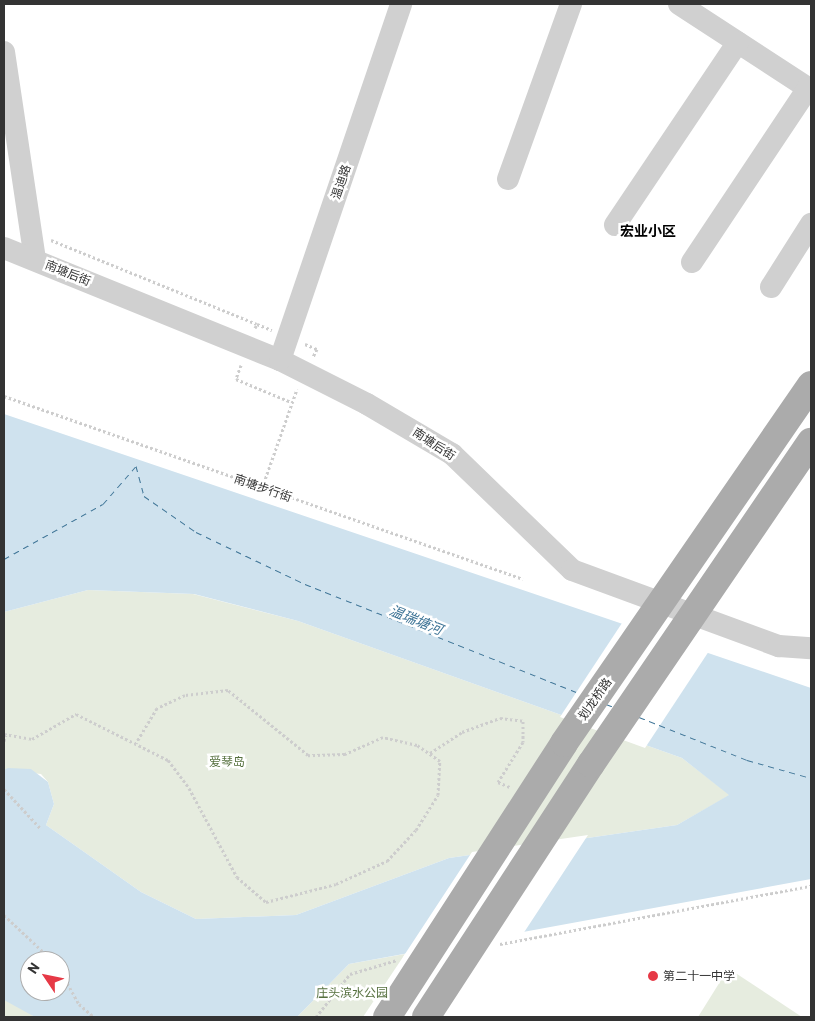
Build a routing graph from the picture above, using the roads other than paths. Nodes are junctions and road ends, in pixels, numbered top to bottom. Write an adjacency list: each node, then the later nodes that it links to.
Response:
1 (402, 4): 14 (street, 温迪路)
2 (571, 4): 7 (street)
3 (679, 4): 4 (street)
4 (738, 42): 6 (street); 9 (street)
5 (4, 52): 11 (street)
6 (810, 89): 12 (street)
7 (508, 179)
8 (811, 224): 13 (street)
9 (615, 225)
10 (4, 248): 11 (street, 南塘后街)
11 (35, 259): 14 (street, 南塘后街)
12 (692, 262)
13 (771, 287)
14 (280, 360): 17 (street, 南塘后街)
15 (811, 385): 18 (main road, 划龙桥路, bridge)
16 (811, 442): 19 (main road, bridge)
17 (811, 648)
18 (387, 1017)
19 (426, 1017)

